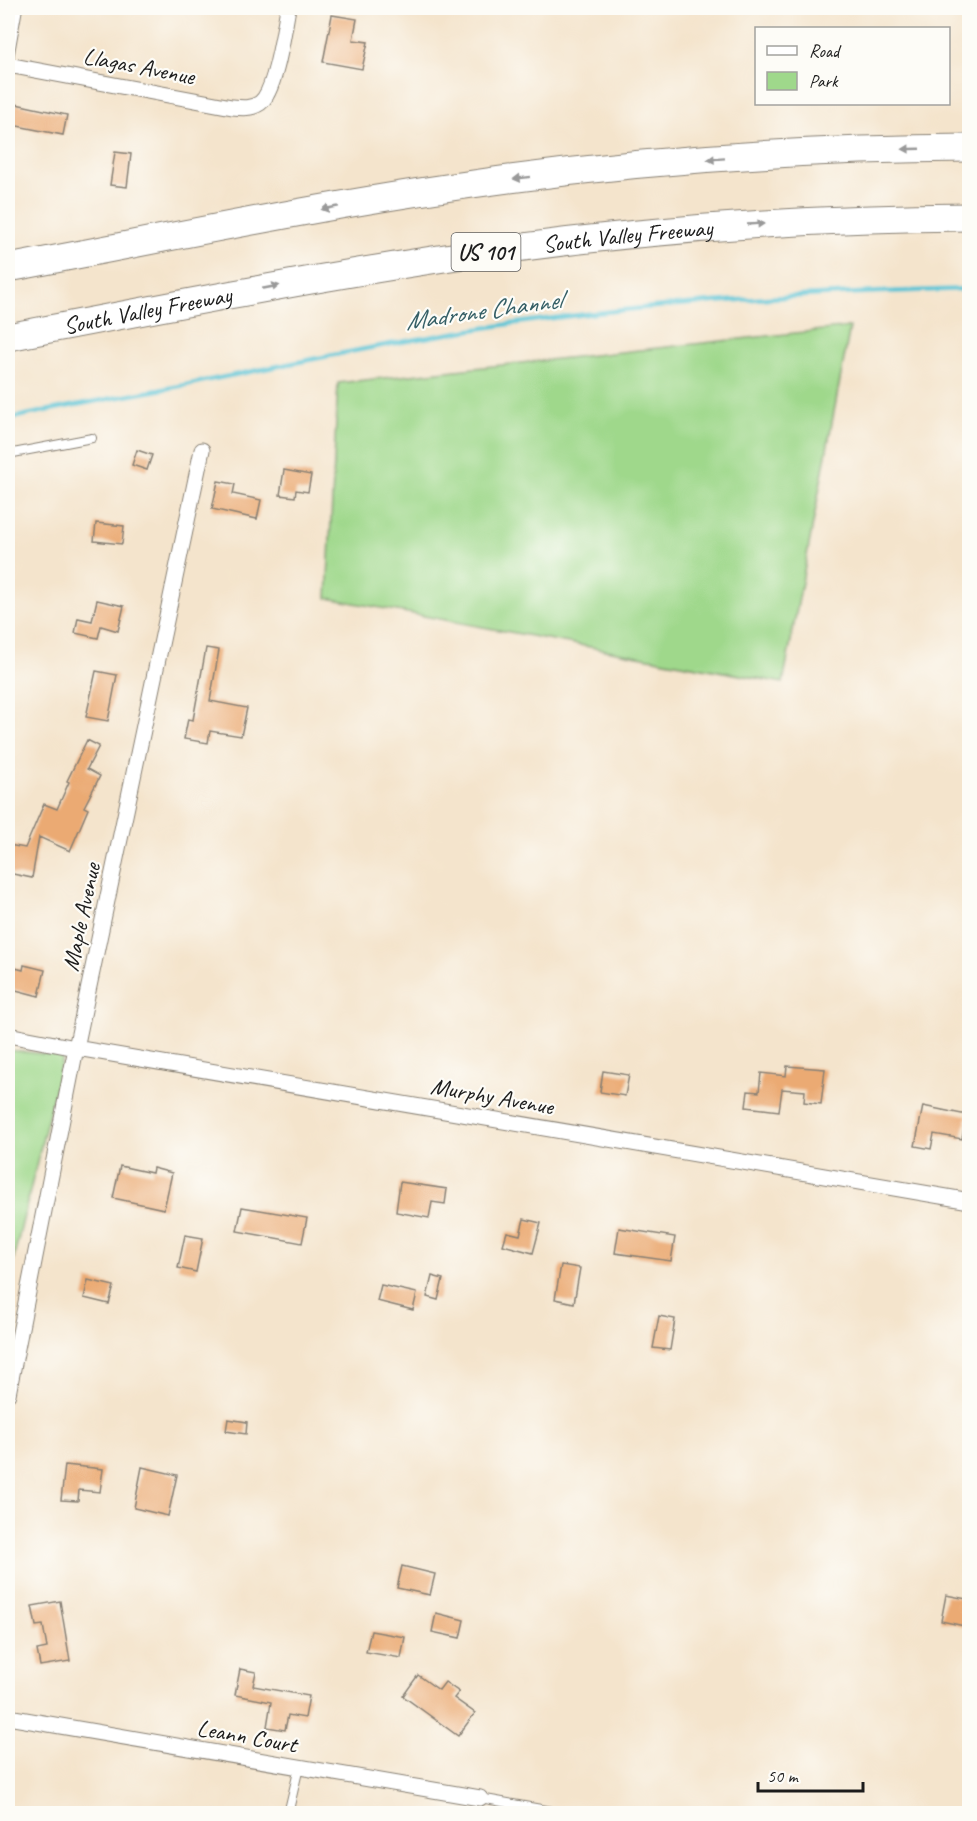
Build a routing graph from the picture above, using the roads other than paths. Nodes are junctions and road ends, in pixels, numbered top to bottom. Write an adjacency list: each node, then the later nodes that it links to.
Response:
1 (18, 8): 3 (lane)
2 (288, 8): 3 (street, Llagas Avenue)
3 (8, 64)
4 (969, 148): 6 (highway, one-way to 6)
5 (969, 217): 7 (highway, South Valley Freeway / US 101, one-way to 5)
6 (8, 268)
7 (8, 337)
8 (92, 438): 10 (lane)
9 (202, 450): 12 (street, Maple Avenue)
10 (8, 454)
11 (8, 1035): 12 (street, Murphy Avenue)
12 (76, 1048): 13 (street, Murphy Avenue); 14 (street, Maple Avenue)
13 (969, 1201)
14 (8, 1394)
15 (8, 1717): 16 (street, Leann Court)
16 (299, 1767): 17 (street, Leann Court); 18 (lane)
17 (480, 1798): 19 (lane)
18 (288, 1814)
19 (569, 1814)

